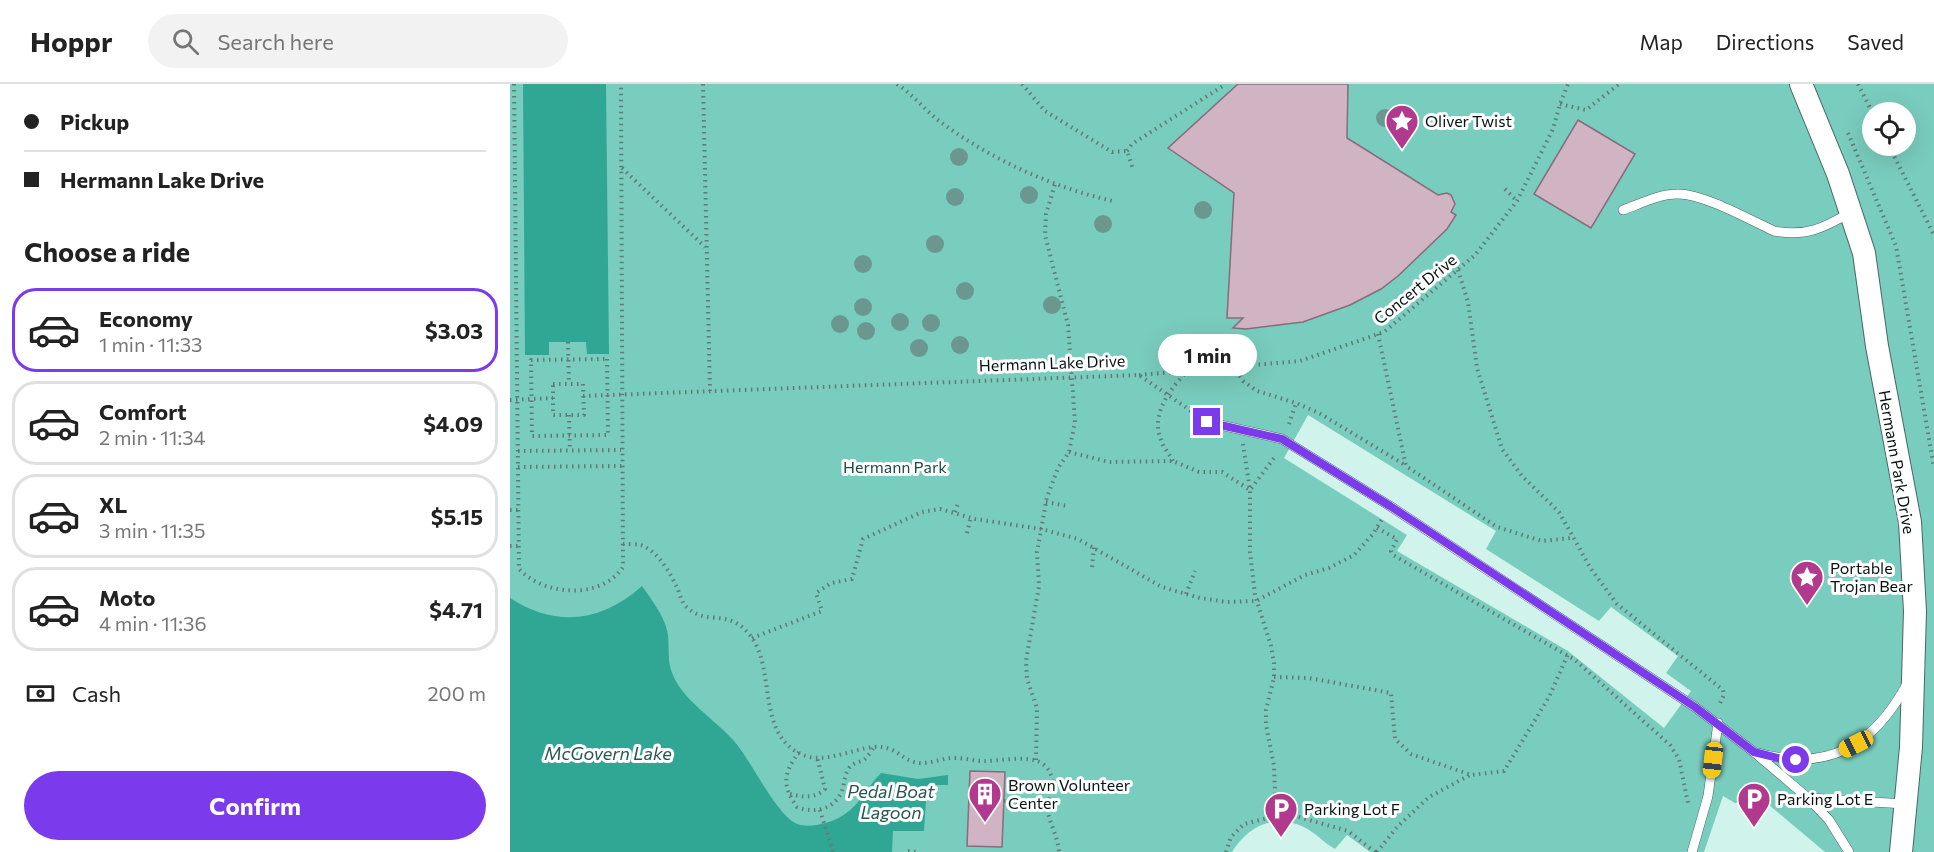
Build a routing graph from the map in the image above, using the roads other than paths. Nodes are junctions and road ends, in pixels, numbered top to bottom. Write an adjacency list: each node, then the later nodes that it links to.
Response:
1 (1801, 84): 3 (street, Hermann Park Drive)
2 (1623, 210): 3 (lane)
3 (1851, 212): 5 (street, Hermann Park Drive)
4 (1207, 422): 6 (lane)
5 (1913, 672): 7 (lane); 9 (street, Hermann Park Drive)
6 (1718, 723): 7 (lane); 10 (lane)
7 (1754, 752): 8 (lane)
8 (1808, 798): 9 (lane); 11 (lane)
9 (1907, 804): 12 (street, Hermann Park Drive)
10 (1692, 852)
11 (1849, 852)
12 (1901, 852)

